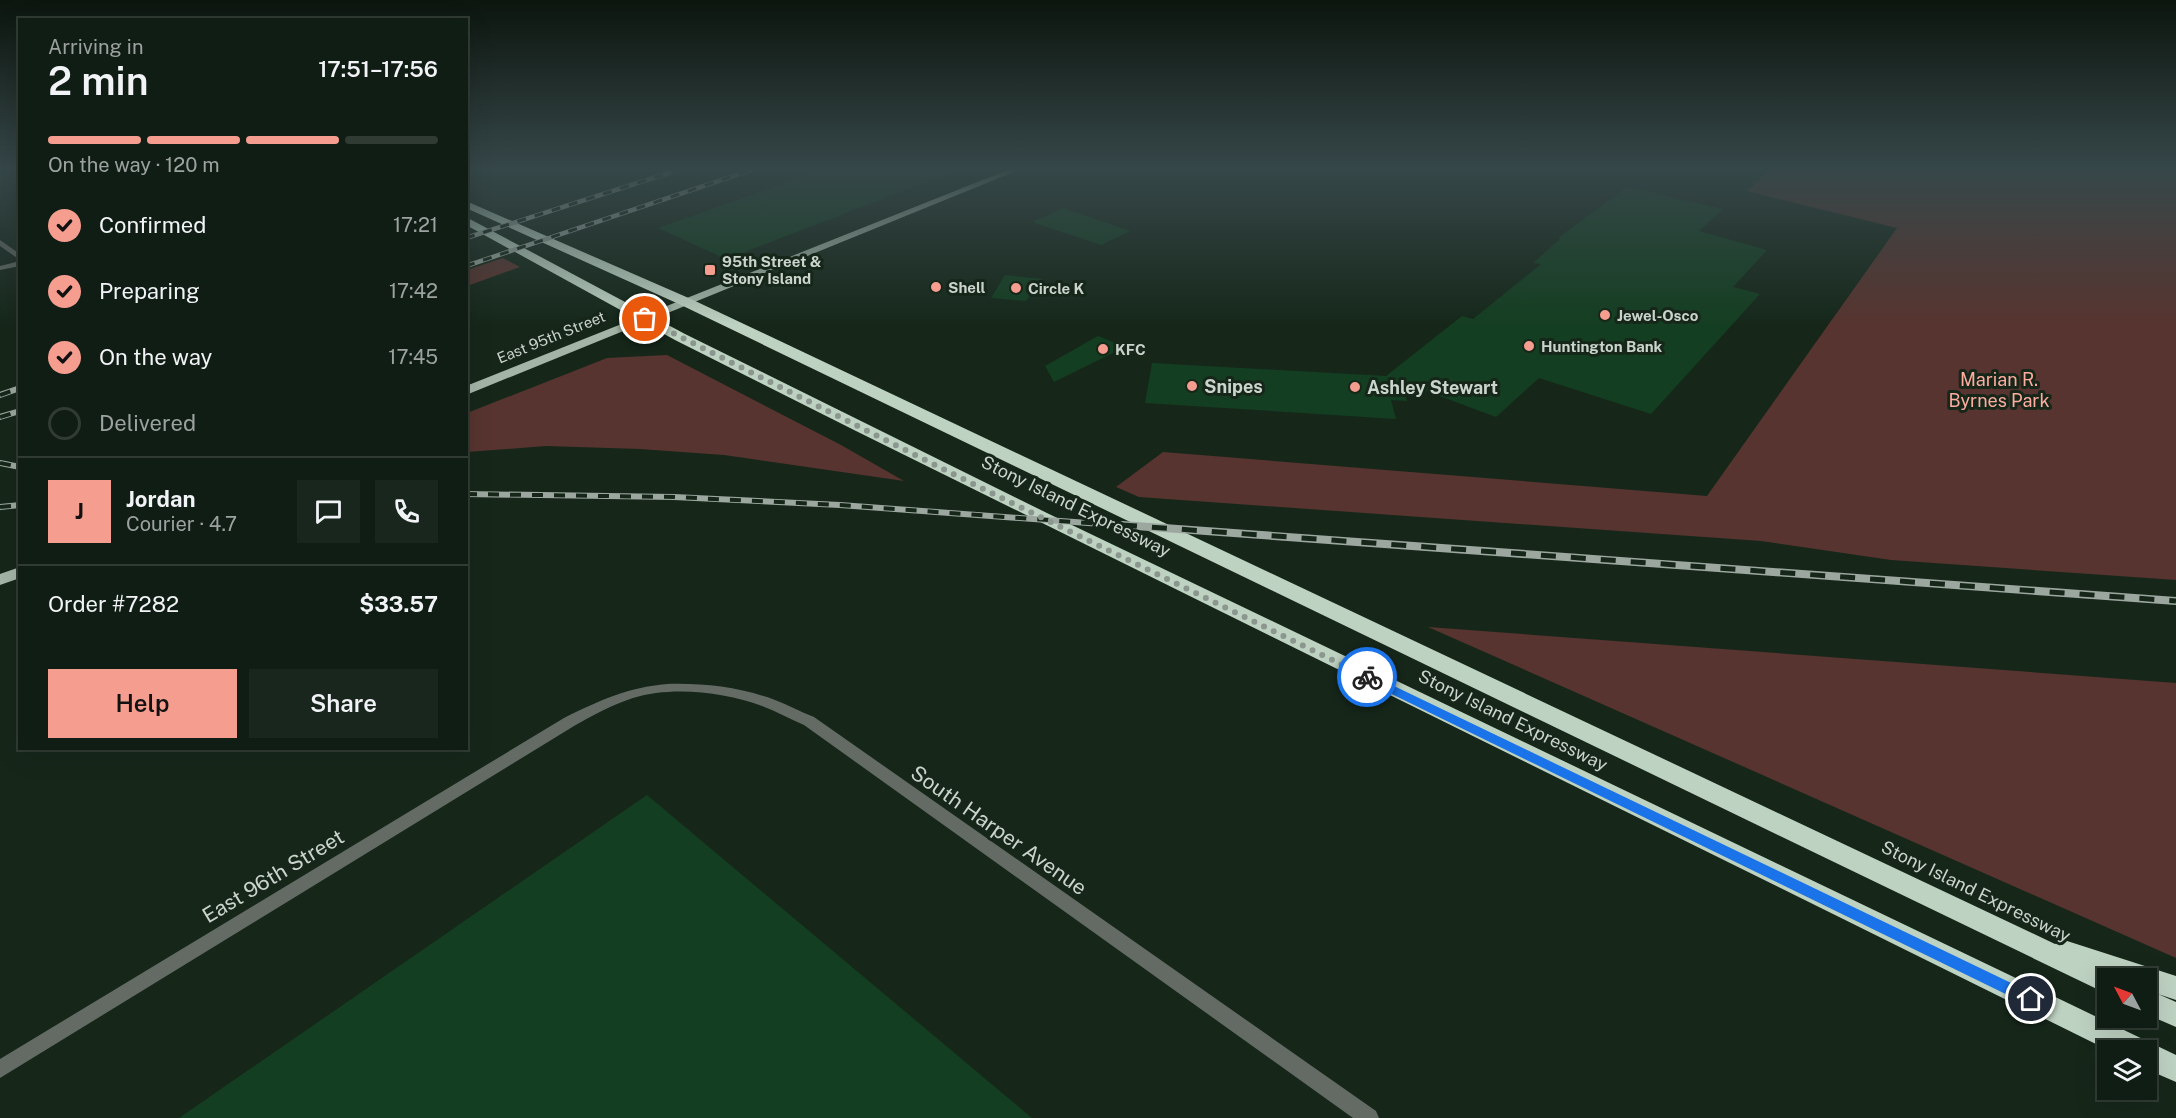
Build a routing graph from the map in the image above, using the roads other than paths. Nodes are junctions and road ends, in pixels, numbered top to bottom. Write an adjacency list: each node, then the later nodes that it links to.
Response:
1 (468, 221): 9 (highway, Stony Island Expressway)
2 (505, 221): 8 (highway, Stony Island Expressway)
3 (887, 221): 8 (main road, East 95th Street)
4 (0, 242): 5 (street)
5 (18, 259)
6 (18, 262): 7 (street)
7 (0, 268)
8 (686, 302): 9 (main road, East 95th Street); 14 (highway, Stony Island Expressway)
9 (645, 319): 10 (main road, East 95th Street); 19 (highway, Stony Island Expressway)
10 (468, 390)
11 (18, 573): 12 (main road)
12 (0, 580)
13 (569, 722): 21 (street, East 96th Street); 23 (street, South Harper Avenue)
14 (1990, 927): 15 (highway, Stony Island Expressway); 16 (highway)
15 (2097, 977)
16 (2176, 988)
17 (2157, 1006): 18 (highway)
18 (2176, 1015)
19 (2115, 1040)
20 (2157, 1060): 22 (highway)
21 (0, 1069)
22 (2176, 1070)
23 (1369, 1118)

